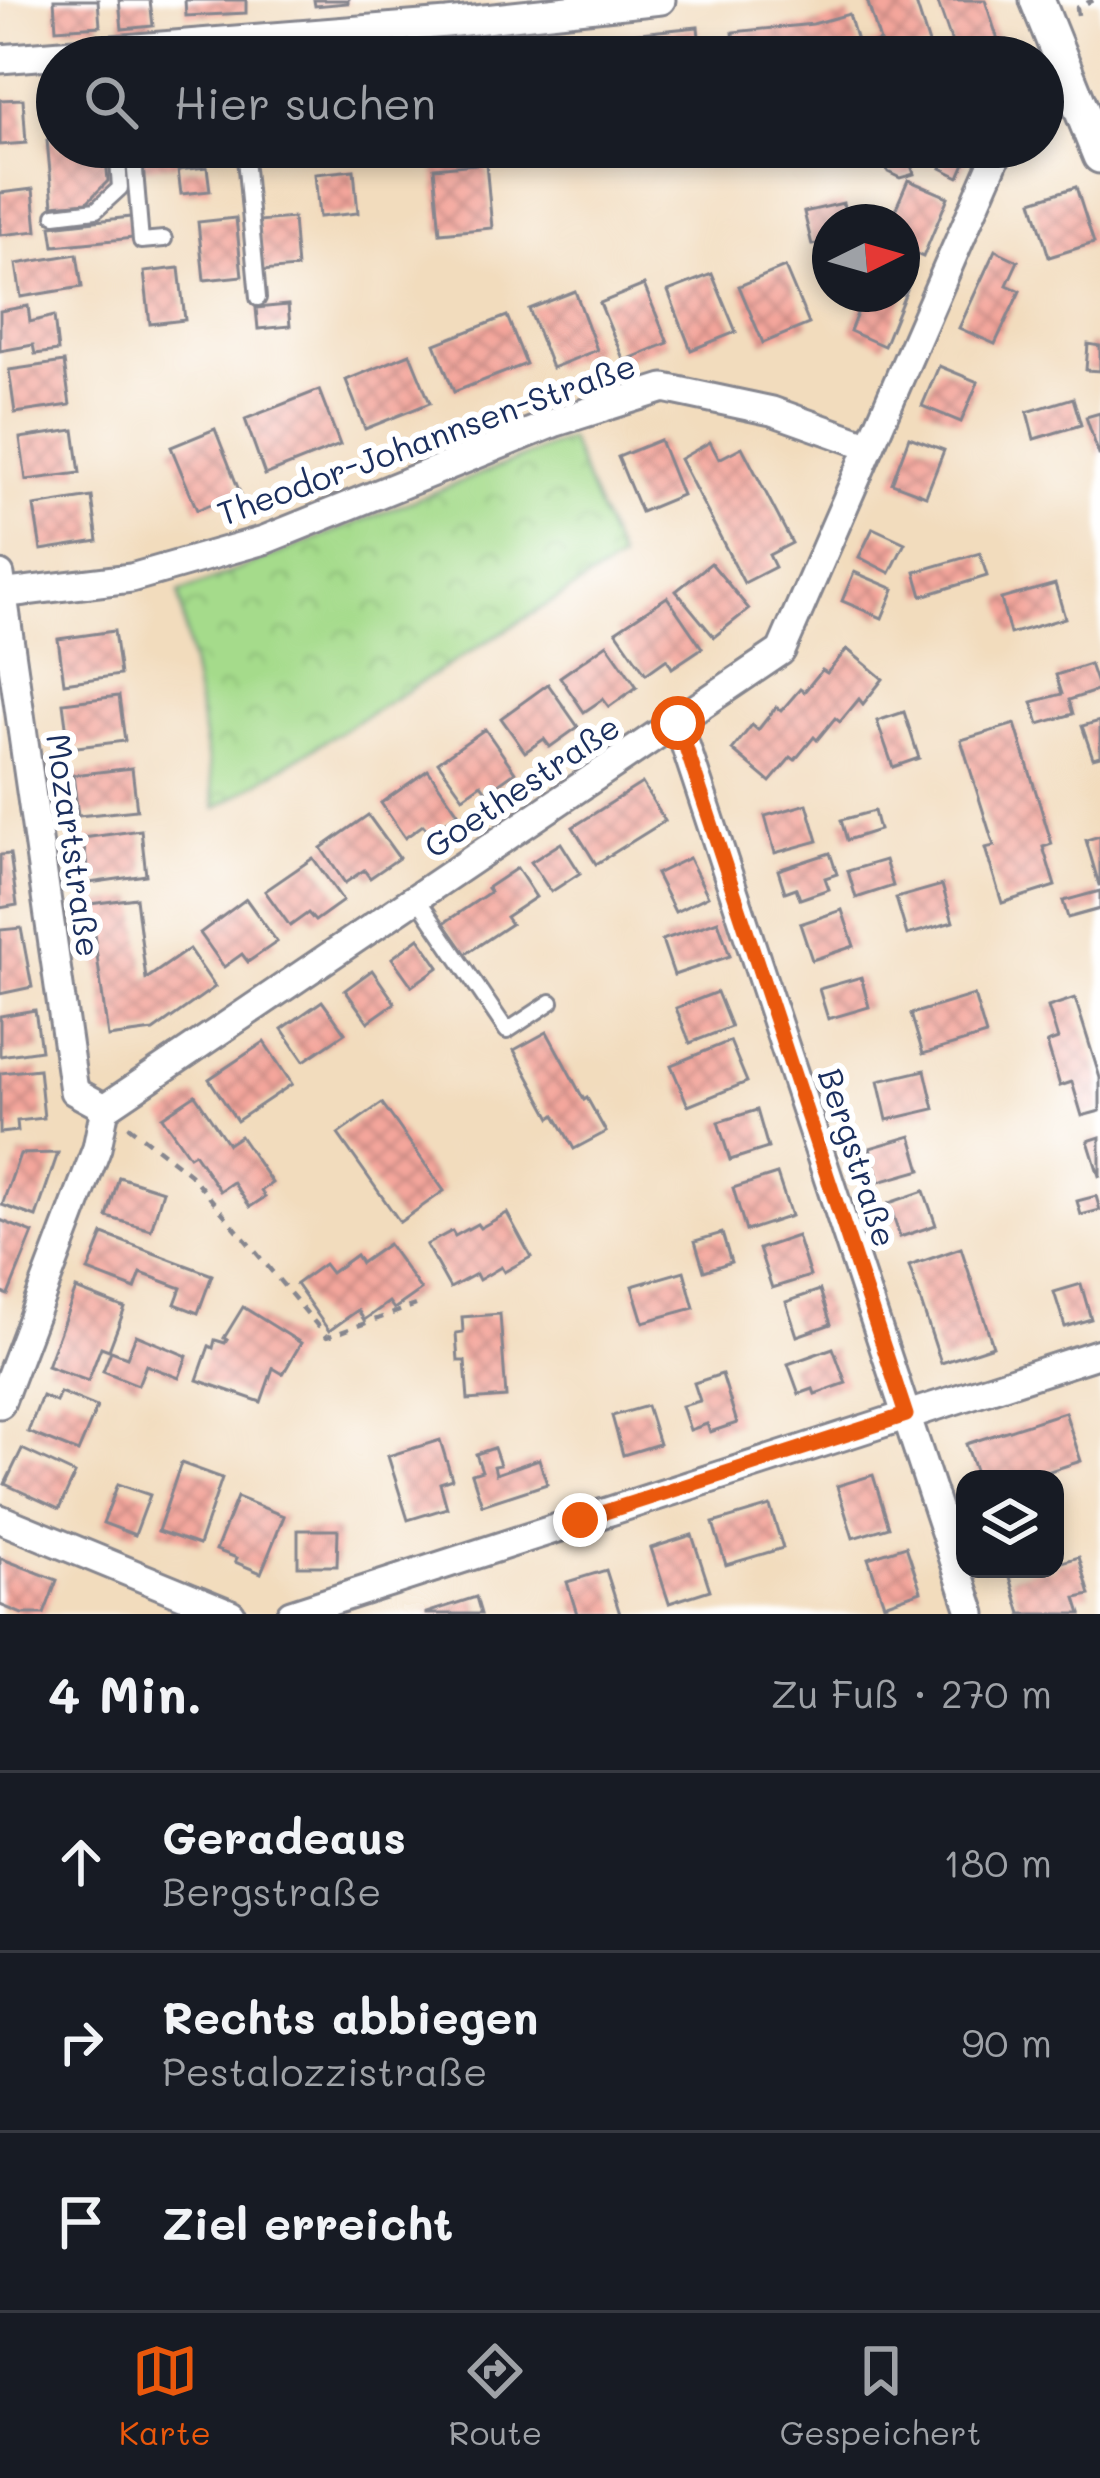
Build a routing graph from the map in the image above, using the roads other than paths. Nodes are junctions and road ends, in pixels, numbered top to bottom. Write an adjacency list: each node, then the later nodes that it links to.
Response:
1 (661, 0): 3 (street)
2 (1037, 0): 5 (street)
3 (447, 11): 4 (street)
4 (307, 36)
5 (1045, 36)
6 (36, 57): 7 (street)
7 (0, 59)
8 (1064, 94): 9 (street)
9 (1100, 156)
10 (119, 168): 14 (lane)
11 (136, 168): 15 (lane)
12 (246, 168): 16 (lane)
13 (991, 168): 17 (street, Goethestraße)
14 (55, 215)
15 (164, 239)
16 (258, 298)
17 (870, 446): 18 (street, Theodor-Johannsen-Straße); 19 (street, Goethestraße)
18 (1, 587): 22 (street, Mozartstraße)
19 (678, 723): 20 (street, Goethestraße); 25 (street, Bergstraße)
20 (417, 898): 21 (lane); 22 (street, Goethestraße)
21 (551, 1002)
22 (105, 1108): 24 (street)
23 (1100, 1353): 25 (street)
24 (0, 1404)
25 (906, 1415): 28 (street); 29 (street, Bergstraße)
26 (0, 1519): 27 (street)
27 (231, 1614)
28 (291, 1614)
29 (972, 1614)

